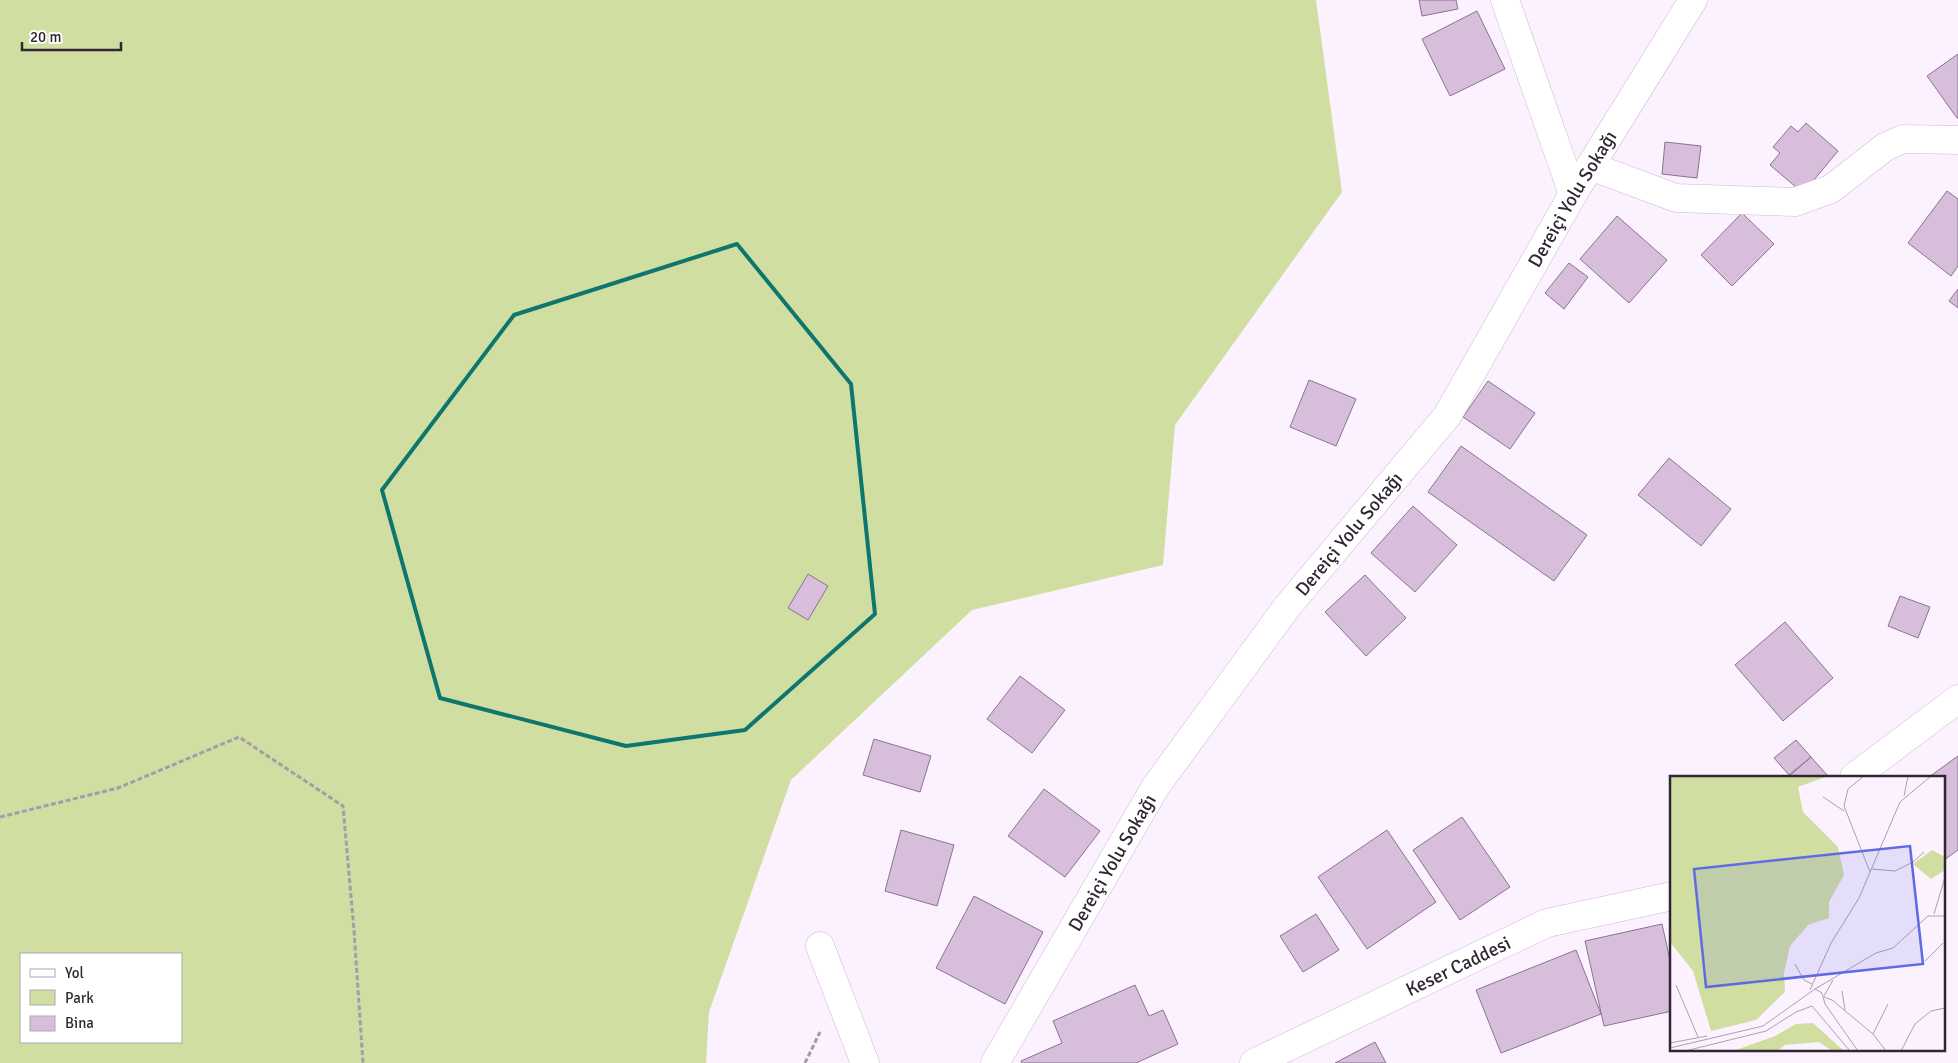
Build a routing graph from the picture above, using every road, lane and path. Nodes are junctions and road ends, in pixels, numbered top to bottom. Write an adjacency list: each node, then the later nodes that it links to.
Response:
1 (1505, 0): 5 (street)
2 (1693, 0): 4 (street, Dereiçi Yolu Sokağı)
3 (1958, 140): 4 (street)
4 (1590, 166): 5 (street, Dereiçi Yolu Sokağı)
5 (1573, 194): 13 (street, Dereiçi Yolu Sokağı)
6 (1958, 699): 7 (street)
7 (1855, 776)
8 (0, 818): 11 (path)
9 (1670, 896): 14 (street, Keser Caddesi)
10 (820, 946): 12 (street)
11 (363, 1063)
12 (865, 1063)
13 (995, 1063)
14 (1254, 1063)

